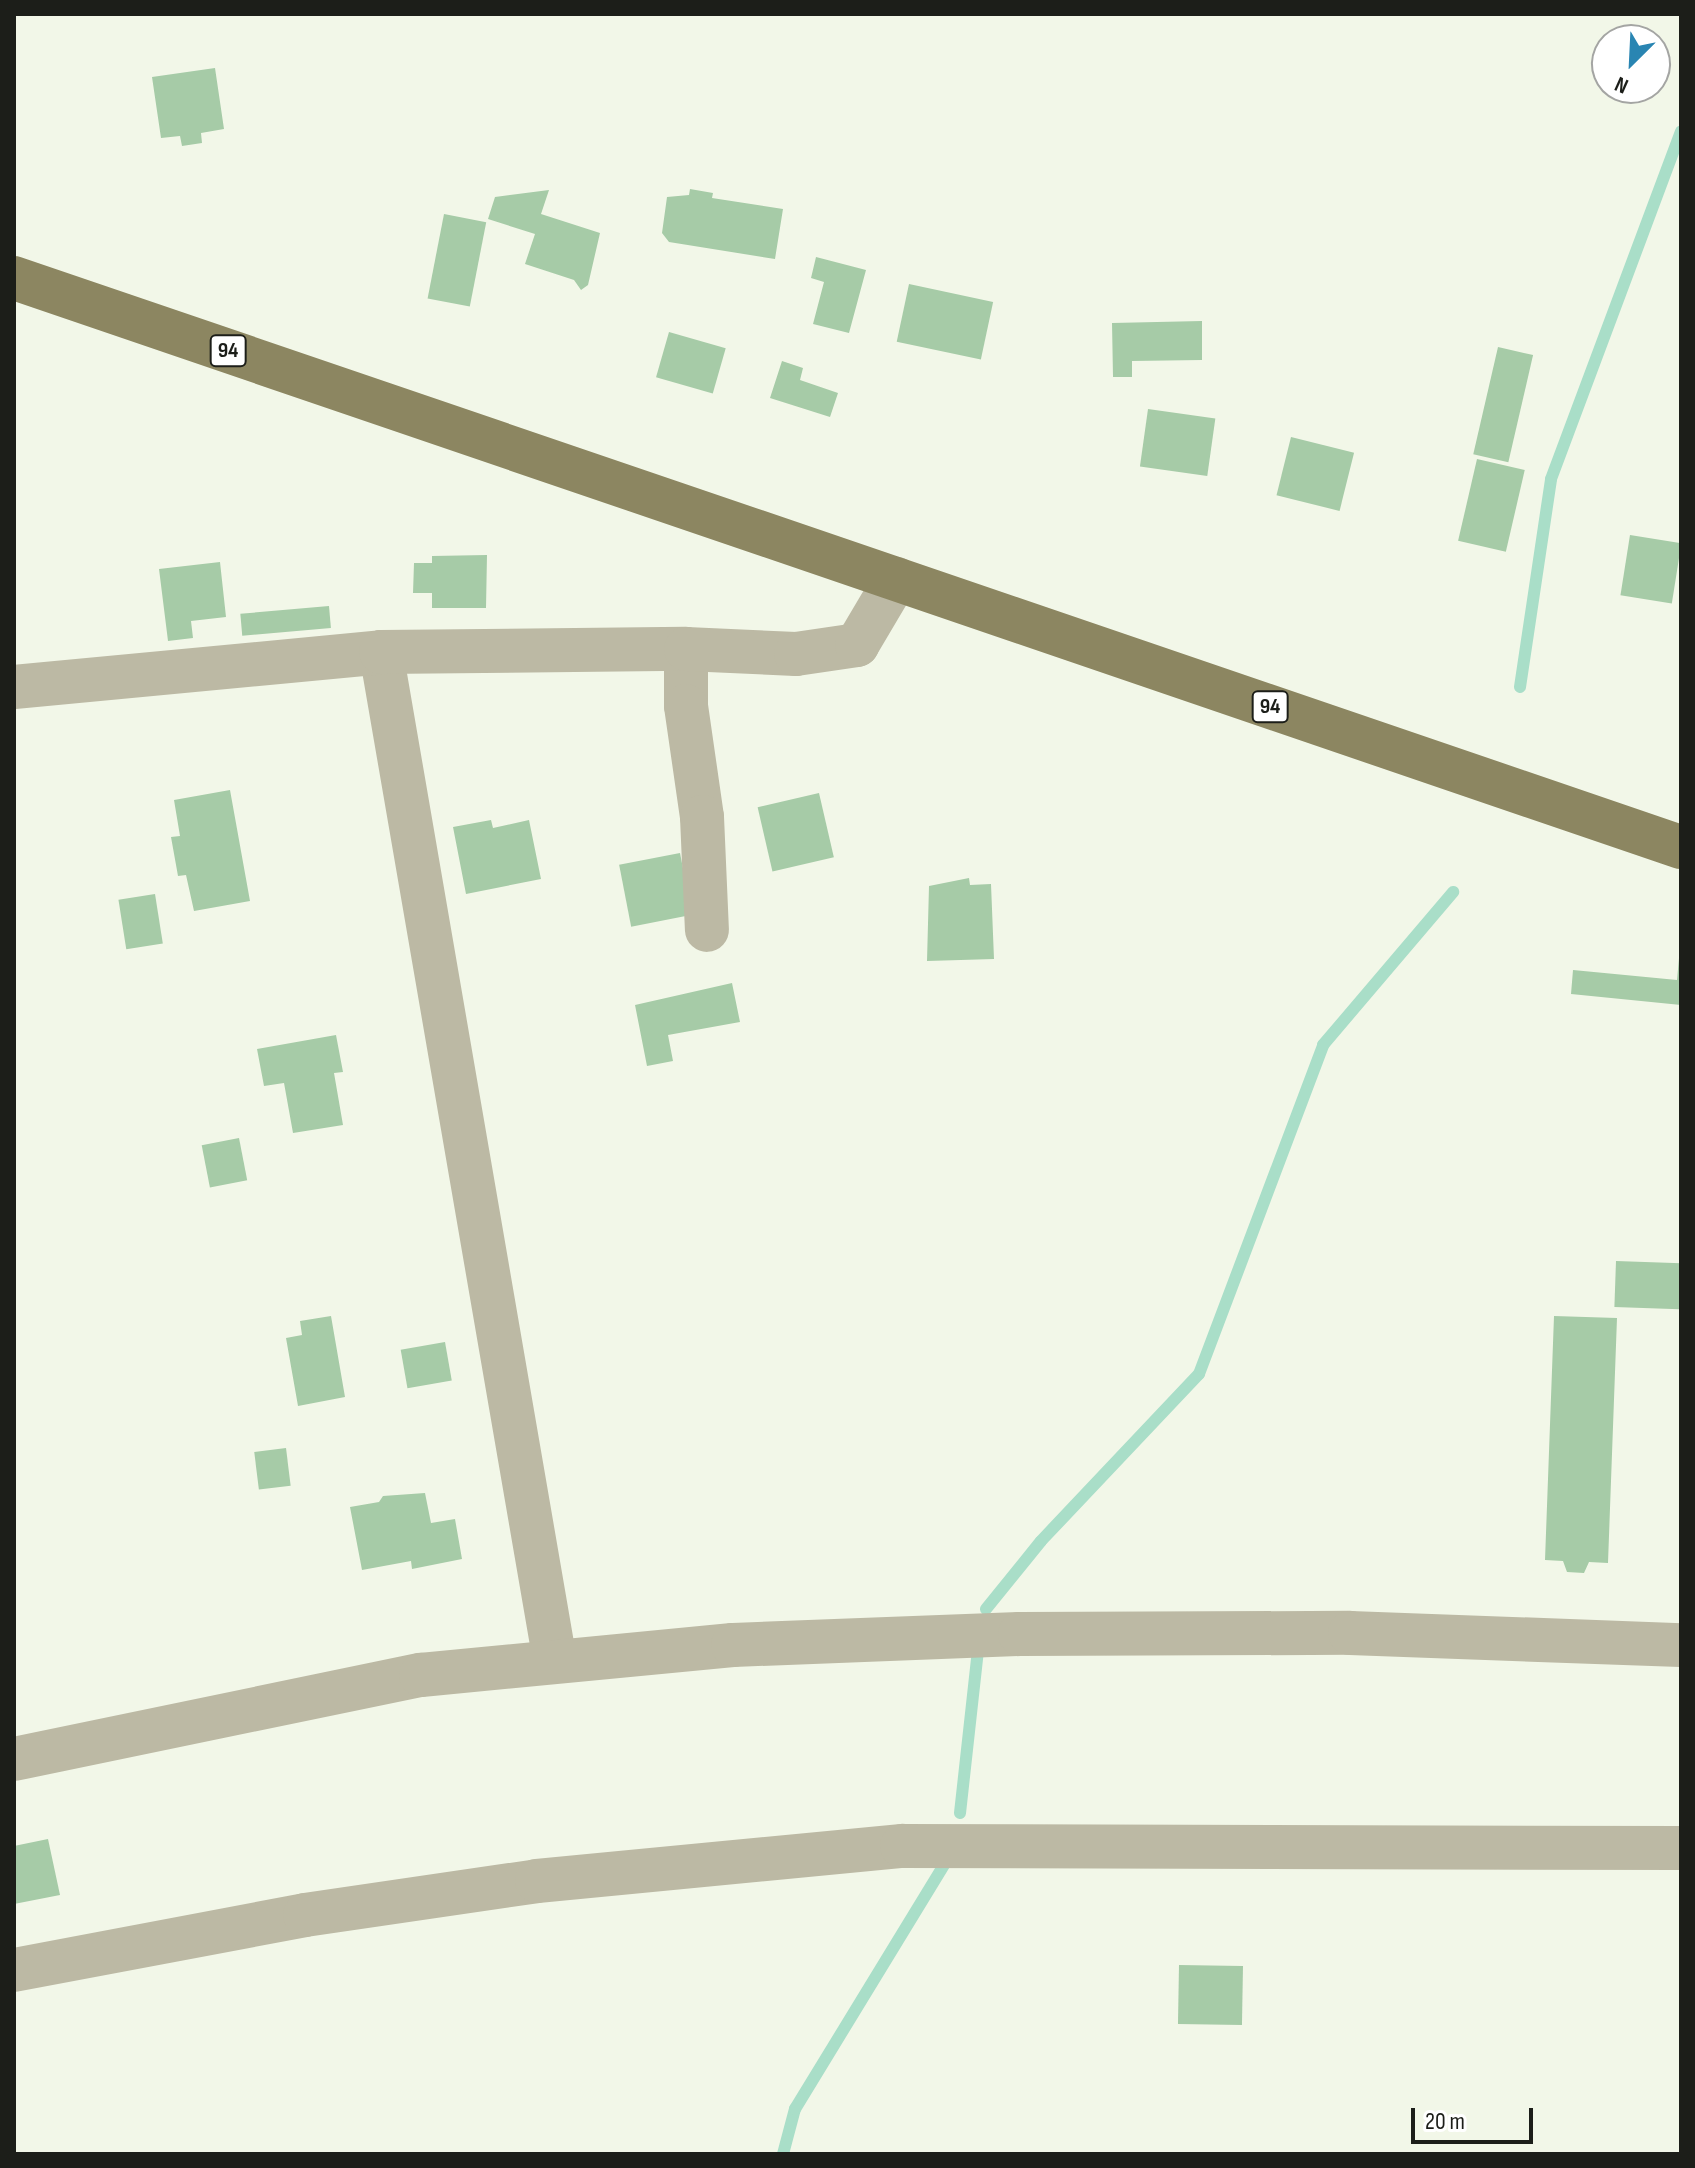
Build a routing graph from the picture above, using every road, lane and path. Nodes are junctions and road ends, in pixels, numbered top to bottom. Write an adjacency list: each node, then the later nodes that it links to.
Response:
1 (14, 278): 2 (main road, 94)
2 (896, 579): 3 (street); 6 (main road, 94)
3 (686, 649): 4 (street); 7 (street)
4 (381, 652): 5 (street); 9 (street)
5 (14, 687)
6 (1681, 847)
7 (707, 930)
8 (1681, 1645): 9 (street)
9 (555, 1661): 10 (street)
10 (14, 1759)
11 (1681, 1848): 12 (street)
12 (14, 1970)

